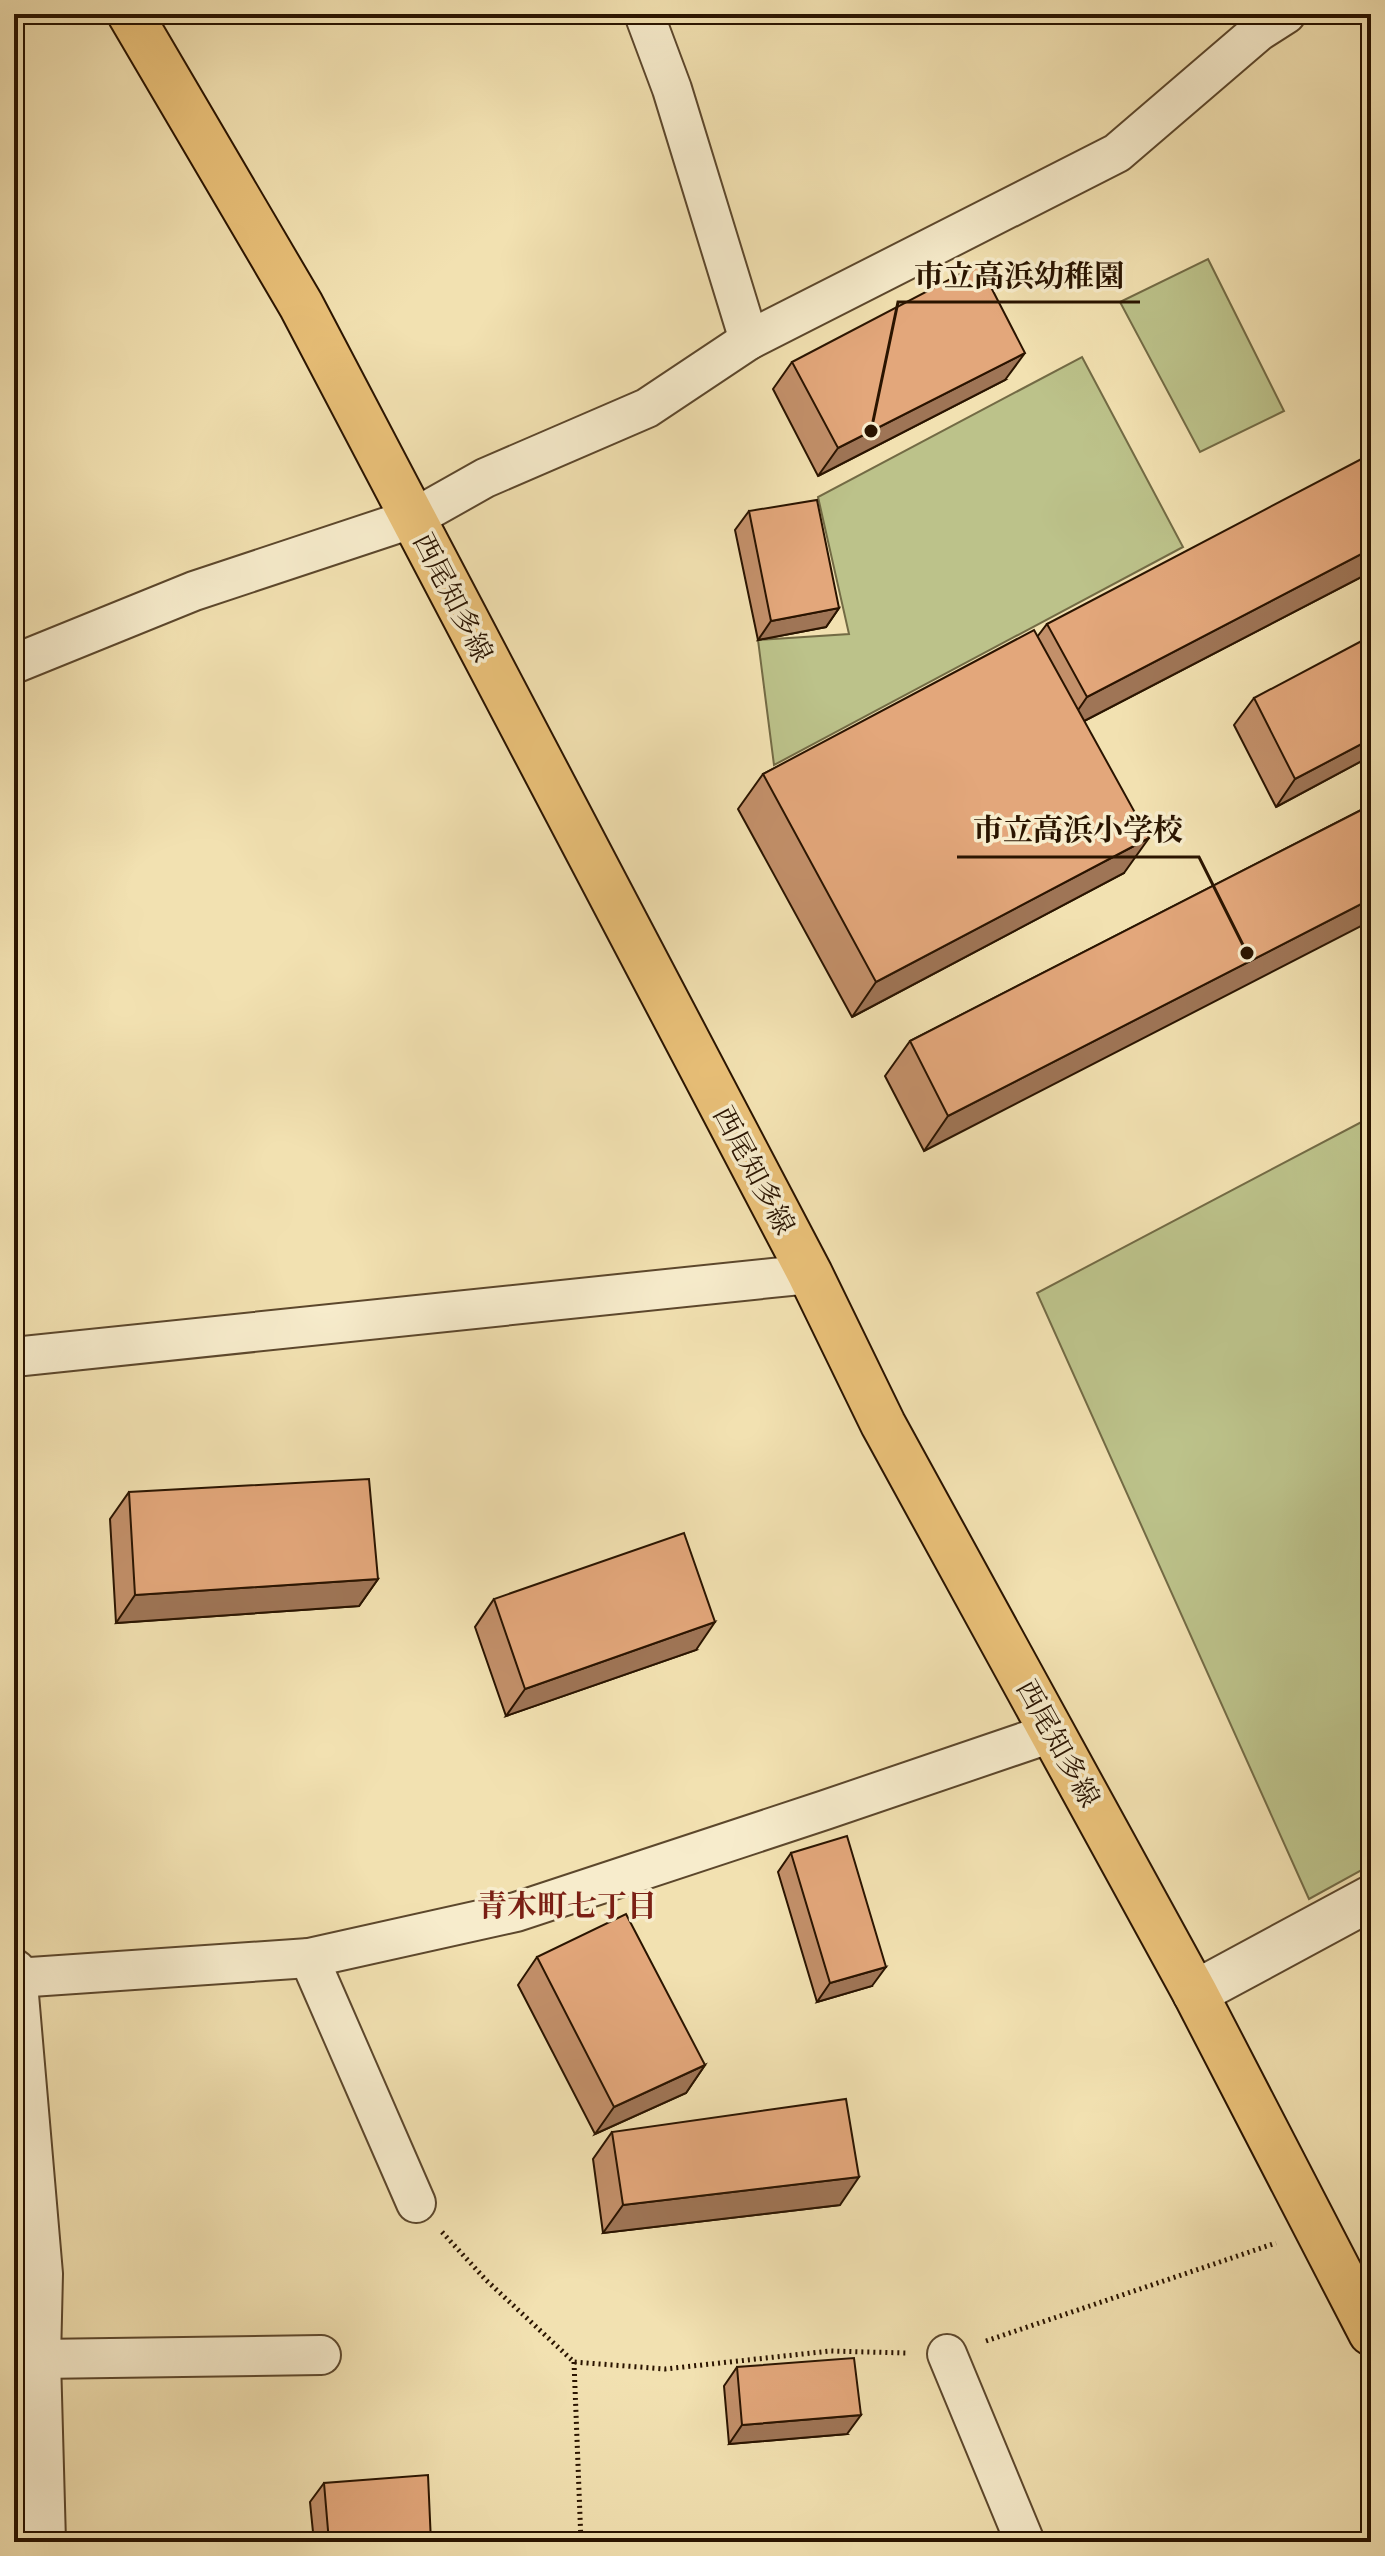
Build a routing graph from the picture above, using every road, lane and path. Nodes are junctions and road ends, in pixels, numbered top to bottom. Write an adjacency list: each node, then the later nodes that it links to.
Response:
1 (130, 14): 5 (main road, 西尾知多線)
2 (644, 14): 4 (street)
3 (1286, 14): 4 (street)
4 (749, 340): 5 (street)
5 (414, 518): 6 (street); 7 (main road, 西尾知多線)
6 (14, 664)
7 (810, 1274): 8 (street); 9 (main road, 西尾知多線)
8 (14, 1357)
9 (1054, 1732): 11 (street); 13 (main road, 西尾知多線)
10 (1371, 1898): 13 (street)
11 (309, 1958): 12 (street); 15 (street)
12 (15, 1975): 14 (street)
13 (1195, 1993): 16 (main road, 西尾知多線)
14 (21, 2123): 17 (street)
15 (416, 2203): 22 (path)
16 (1318, 2228): 18 (main road, 西尾知多線); 19 (path)
17 (27, 2275): 21 (street)
18 (1371, 2333)
19 (947, 2354): 22 (path); 25 (street)
20 (321, 2355): 21 (street)
21 (38, 2359): 23 (street)
22 (574, 2362): 24 (path)
23 (43, 2542)
24 (581, 2542)
25 (1025, 2542)

